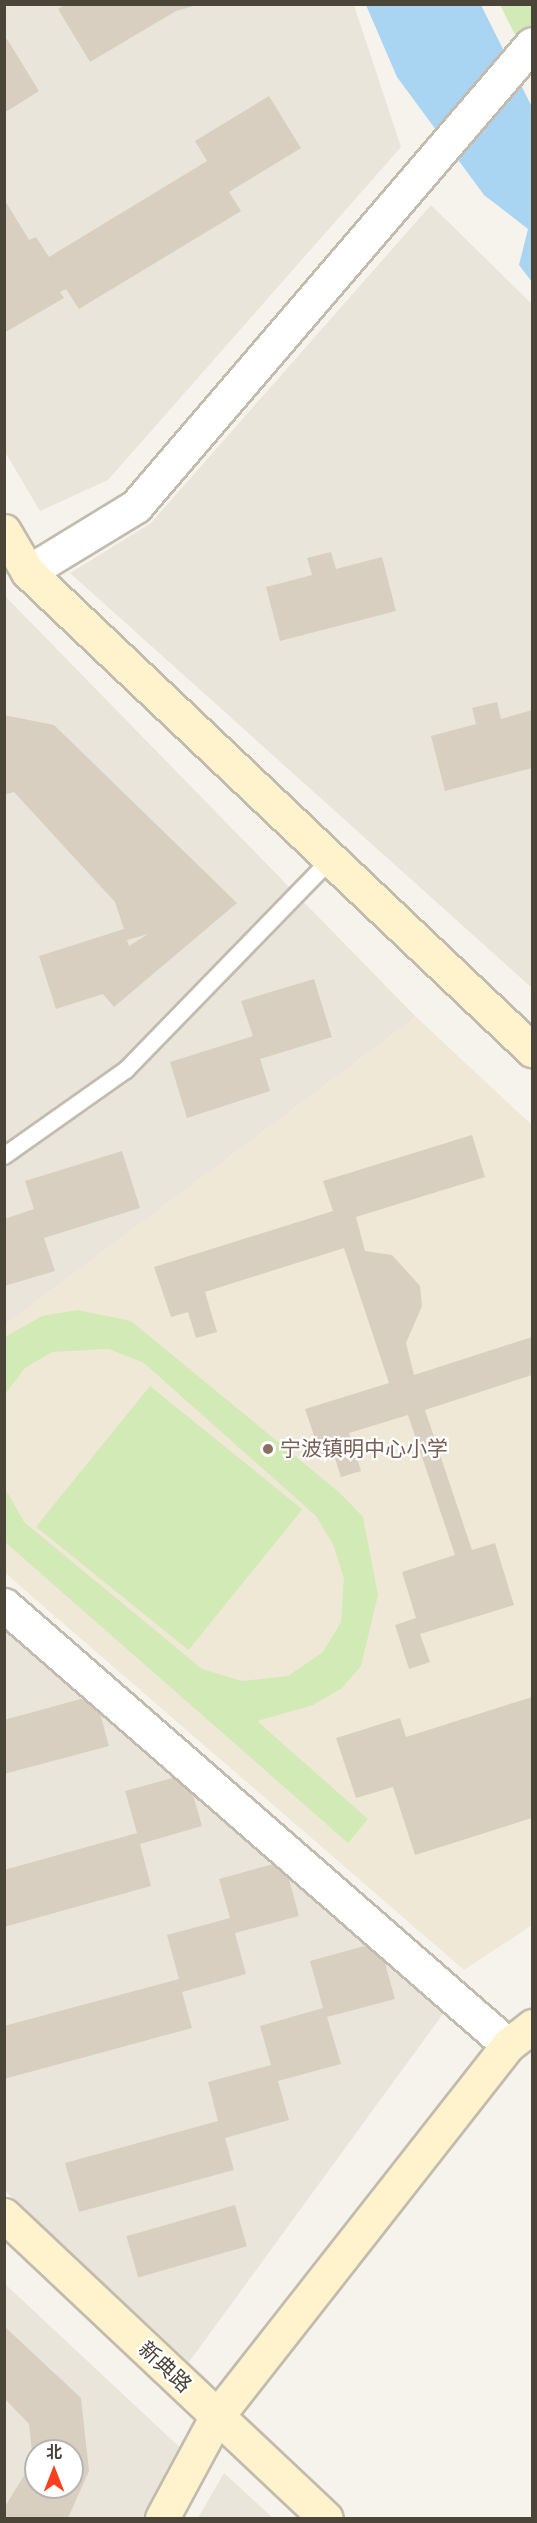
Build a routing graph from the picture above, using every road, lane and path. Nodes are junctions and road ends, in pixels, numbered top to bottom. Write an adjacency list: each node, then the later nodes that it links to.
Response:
1 (529, 48): 3 (street)
2 (4, 531): 3 (street)
3 (28, 572): 4 (street)
4 (331, 859): 5 (street); 6 (lane)
5 (532, 1050)
6 (4, 1156)
7 (4, 1605): 8 (street)
8 (520, 2036): 10 (street)
9 (7, 2223): 10 (street, 新典路)
10 (217, 2416): 11 (street); 12 (street, 新典路)
11 (162, 2518)
12 (326, 2518)

